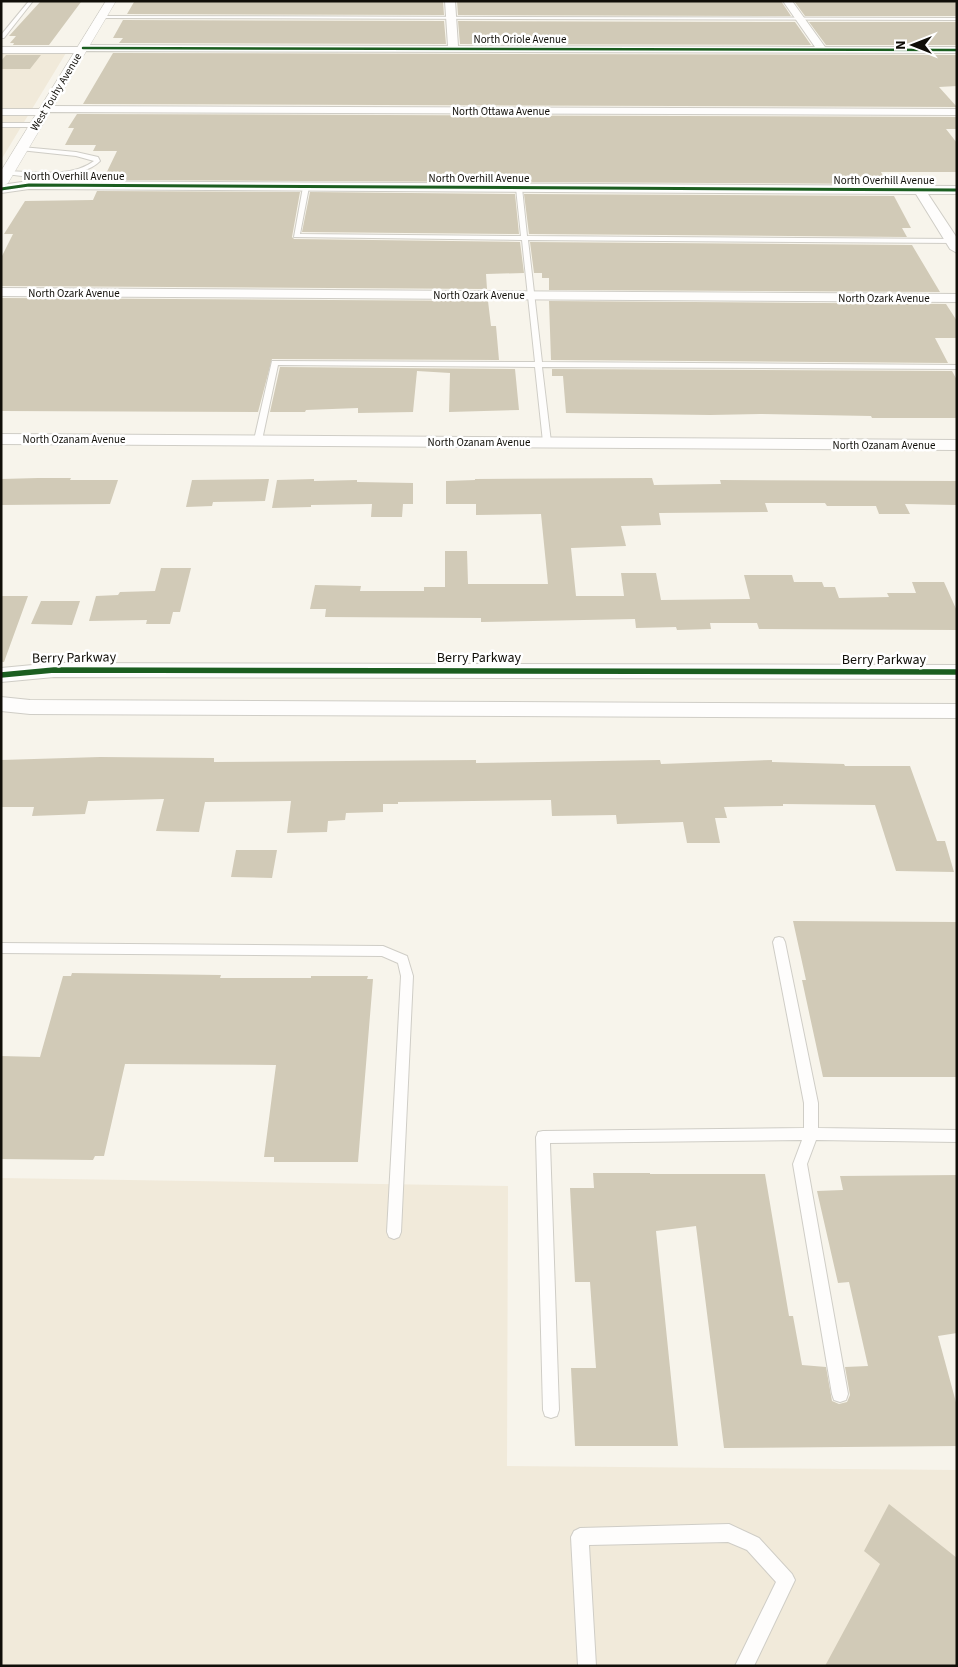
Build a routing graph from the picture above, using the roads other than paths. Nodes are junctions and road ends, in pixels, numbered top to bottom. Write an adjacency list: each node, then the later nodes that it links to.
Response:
1 (31, 1): 10 (lane)
2 (111, 1): 5 (main road, West Touhy Avenue)
3 (450, 1): 6 (street)
4 (787, 1): 7 (street)
5 (101, 17): 6 (lane); 13 (main road, West Touhy Avenue)
6 (451, 18): 7 (lane); 12 (street)
7 (799, 18): 8 (lane); 15 (street)
8 (957, 19)
9 (8, 20): 10 (lane)
10 (16, 20): 11 (lane)
11 (2, 37)
12 (453, 48): 13 (street, North Oriole Avenue); 15 (street, North Oriole Avenue)
13 (82, 49): 14 (street, North Oriole Avenue); 17 (main road, West Touhy Avenue)
14 (1, 50)
15 (822, 50): 16 (street, North Oriole Avenue)
16 (957, 50)
17 (45, 110): 18 (street, North Ottawa Avenue); 19 (street, North Ottawa Avenue); 21 (main road, West Touhy Avenue)
18 (1, 112)
19 (957, 112)
20 (1, 125): 21 (lane)
21 (37, 125): 22 (main road, West Touhy Avenue)
22 (22, 149): 23 (main road, West Touhy Avenue); 23 (lane)
23 (4, 176)
24 (306, 187): 25 (street, North Overhill Avenue); 26 (street, North Overhill Avenue); 29 (lane)
25 (520, 188): 27 (street, North Overhill Avenue); 29 (lane)
26 (1, 189)
27 (920, 190): 28 (street, North Overhill Avenue); 30 (street)
28 (957, 190)
29 (525, 238): 30 (lane); 32 (lane)
30 (955, 244)
31 (1, 292): 32 (street, North Ozark Avenue)
32 (531, 295): 33 (street, North Ozark Avenue); 34 (lane)
33 (957, 298)
34 (538, 365): 35 (lane); 37 (lane); 38 (lane)
35 (957, 367)
36 (1, 439): 37 (street, North Ozanam Avenue)
37 (258, 440): 38 (street, North Ozanam Avenue)
38 (547, 442): 39 (street, North Ozanam Avenue)
39 (957, 445)
40 (957, 672): 41 (street, Berry Parkway)
41 (1, 675)
42 (1, 704): 43 (street)
43 (957, 711)
44 (779, 942): 46 (lane)
45 (1, 948): 48 (lane)
46 (811, 1134): 47 (lane); 49 (lane); 50 (lane)
47 (957, 1136)
48 (394, 1232)
49 (840, 1394)
50 (550, 1410)
51 (586, 1666): 52 (lane)
52 (744, 1666)

